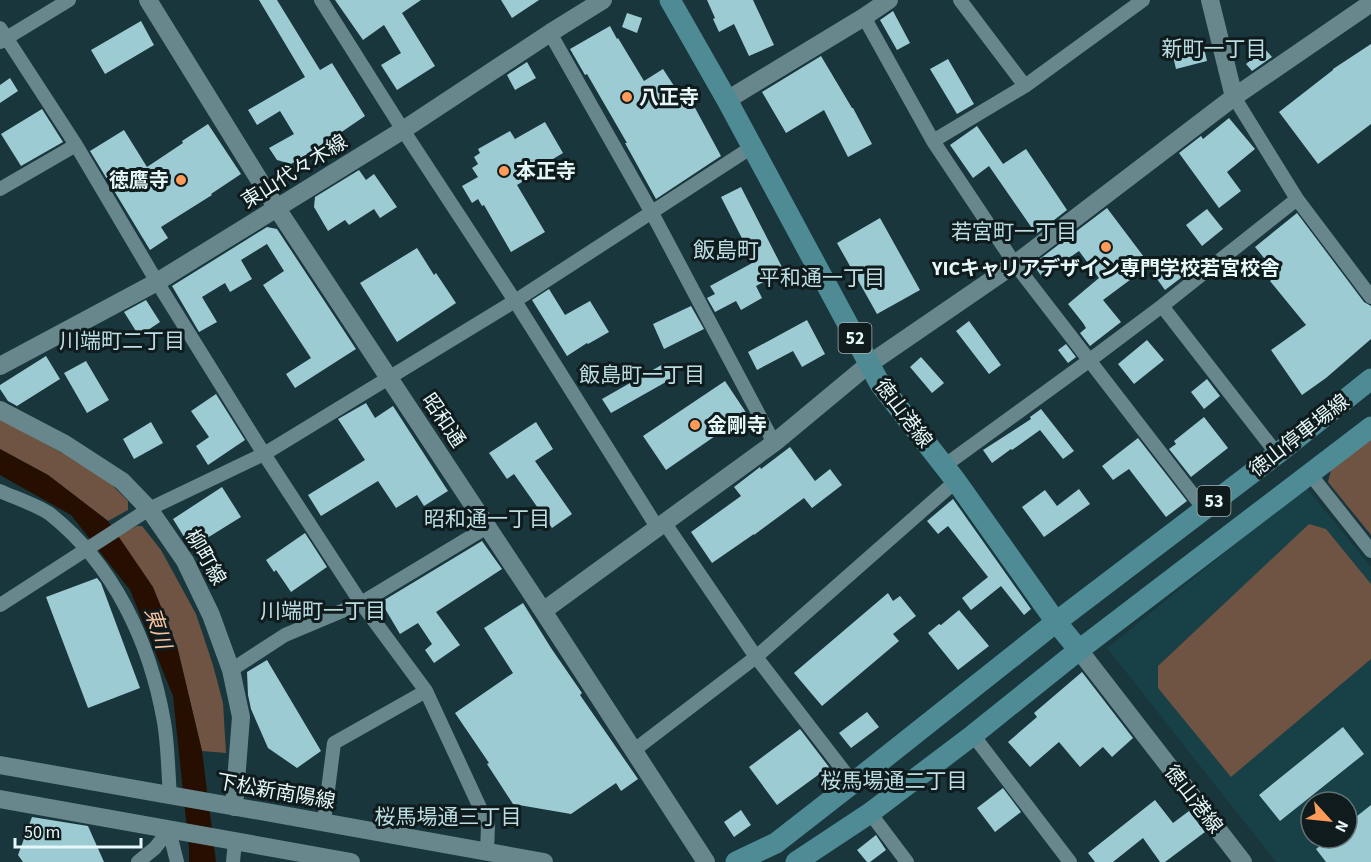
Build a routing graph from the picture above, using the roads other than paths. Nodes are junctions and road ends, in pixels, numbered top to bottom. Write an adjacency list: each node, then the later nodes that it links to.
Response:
1 (69, 0): 13 (street)
2 (148, 0): 23 (street, 昭和通)
3 (321, 0): 17 (street)
4 (603, 0): 12 (street, 東山代々木線)
5 (670, 0): 16 (main road, 徳山港線 / 52)
6 (889, 0): 11 (street)
7 (960, 0): 14 (street)
8 (1143, 0): 14 (street)
9 (1210, 0): 15 (street)
10 (1371, 3): 15 (street)
11 (864, 17): 16 (street); 18 (street)
12 (550, 33): 17 (street, 東山代々木線); 24 (street)
13 (2, 36): 19 (street)
14 (1025, 86): 18 (street)
15 (1234, 98): 22 (street); 25 (street)
16 (727, 100): 20 (main road, 徳山港線 / 52)
17 (403, 130): 23 (street, 東山代々木線); 28 (street)
18 (933, 141): 25 (street)
19 (76, 145): 21 (street); 26 (street)
20 (752, 147): 24 (street); 31 (main road, 徳山港線 / 52)
21 (0, 189)
22 (1297, 199): 27 (street); 29 (street)
23 (276, 207): 26 (street, 東山代々木線); 33 (street, 昭和通)
24 (652, 213): 28 (street); 37 (street)
25 (1015, 264): 30 (street); 31 (street)
26 (157, 282): 32 (street, 東山代々木線); 38 (street)
27 (1371, 297)
28 (515, 301): 33 (street); 45 (street)
29 (1162, 306): 30 (street); 39 (street)
30 (1090, 360): 40 (street); 44 (street)
31 (869, 364): 37 (street); 40 (main road, 徳山港線 / 52)
32 (0, 366)
33 (388, 377): 38 (street); 46 (street, 昭和通)
34 (1371, 379): 39 (main road, 徳山停車場線 / 53)
35 (0, 410): 43 (street, 柳町線)
36 (1371, 427): 41 (main road, 徳山停車場線 / 53)
37 (774, 443): 45 (street)
38 (264, 454): 43 (street); 49 (street)
39 (1277, 454): 44 (main road, 徳山停車場線 / 53)
40 (950, 473): 52 (main road, 徳山港線 / 52); 54 (street)
41 (1310, 474): 48 (street); 53 (main road, 徳山停車場線 / 53)
42 (0, 491): 47 (street)
43 (149, 509): 47 (street); 55 (street, 柳町線)
44 (1204, 509): 52 (main road, 徳山停車場線 / 53)
45 (661, 525): 51 (street); 54 (street)
46 (487, 527): 49 (street); 51 (street, 昭和通)
47 (87, 549): 50 (street); 61 (street)
48 (1371, 551)
49 (361, 603): 55 (street); 56 (street)
50 (0, 606)
51 (543, 611): 58 (street, 昭和通)
52 (1056, 622): 53 (main road, 徳山港線 / 52); 60 (main road)
53 (1079, 650): 57 (main road); 80 (street, 徳山港線)
54 (756, 657): 58 (street); 60 (street)
55 (231, 670): 63 (street, 柳町線)
56 (426, 691): 65 (street); 68 (street)
57 (973, 735): 64 (main road); 79 (street)
58 (633, 751): 75 (street, 昭和通)
59 (0, 765): 61 (street, 下松新南陽線)
60 (853, 783): 76 (main road)
61 (170, 795): 63 (street, 下松新南陽線)
62 (0, 799): 66 (street)
63 (234, 807): 65 (street, 下松新南陽線)
64 (870, 813): 77 (main road); 78 (street)
65 (324, 821): 68 (street, 下松新南陽線)
66 (169, 830): 67 (street); 70 (street); 71 (street)
67 (235, 841): 69 (street); 72 (street)
68 (487, 852): 74 (street, 下松新南陽線)
69 (314, 859): 73 (street)
70 (138, 862)
71 (177, 862)
72 (233, 862)
73 (351, 862)
74 (544, 862)
75 (706, 862)
76 (736, 862)
77 (796, 862)
78 (907, 862)
79 (1070, 862)
80 (1243, 862)

